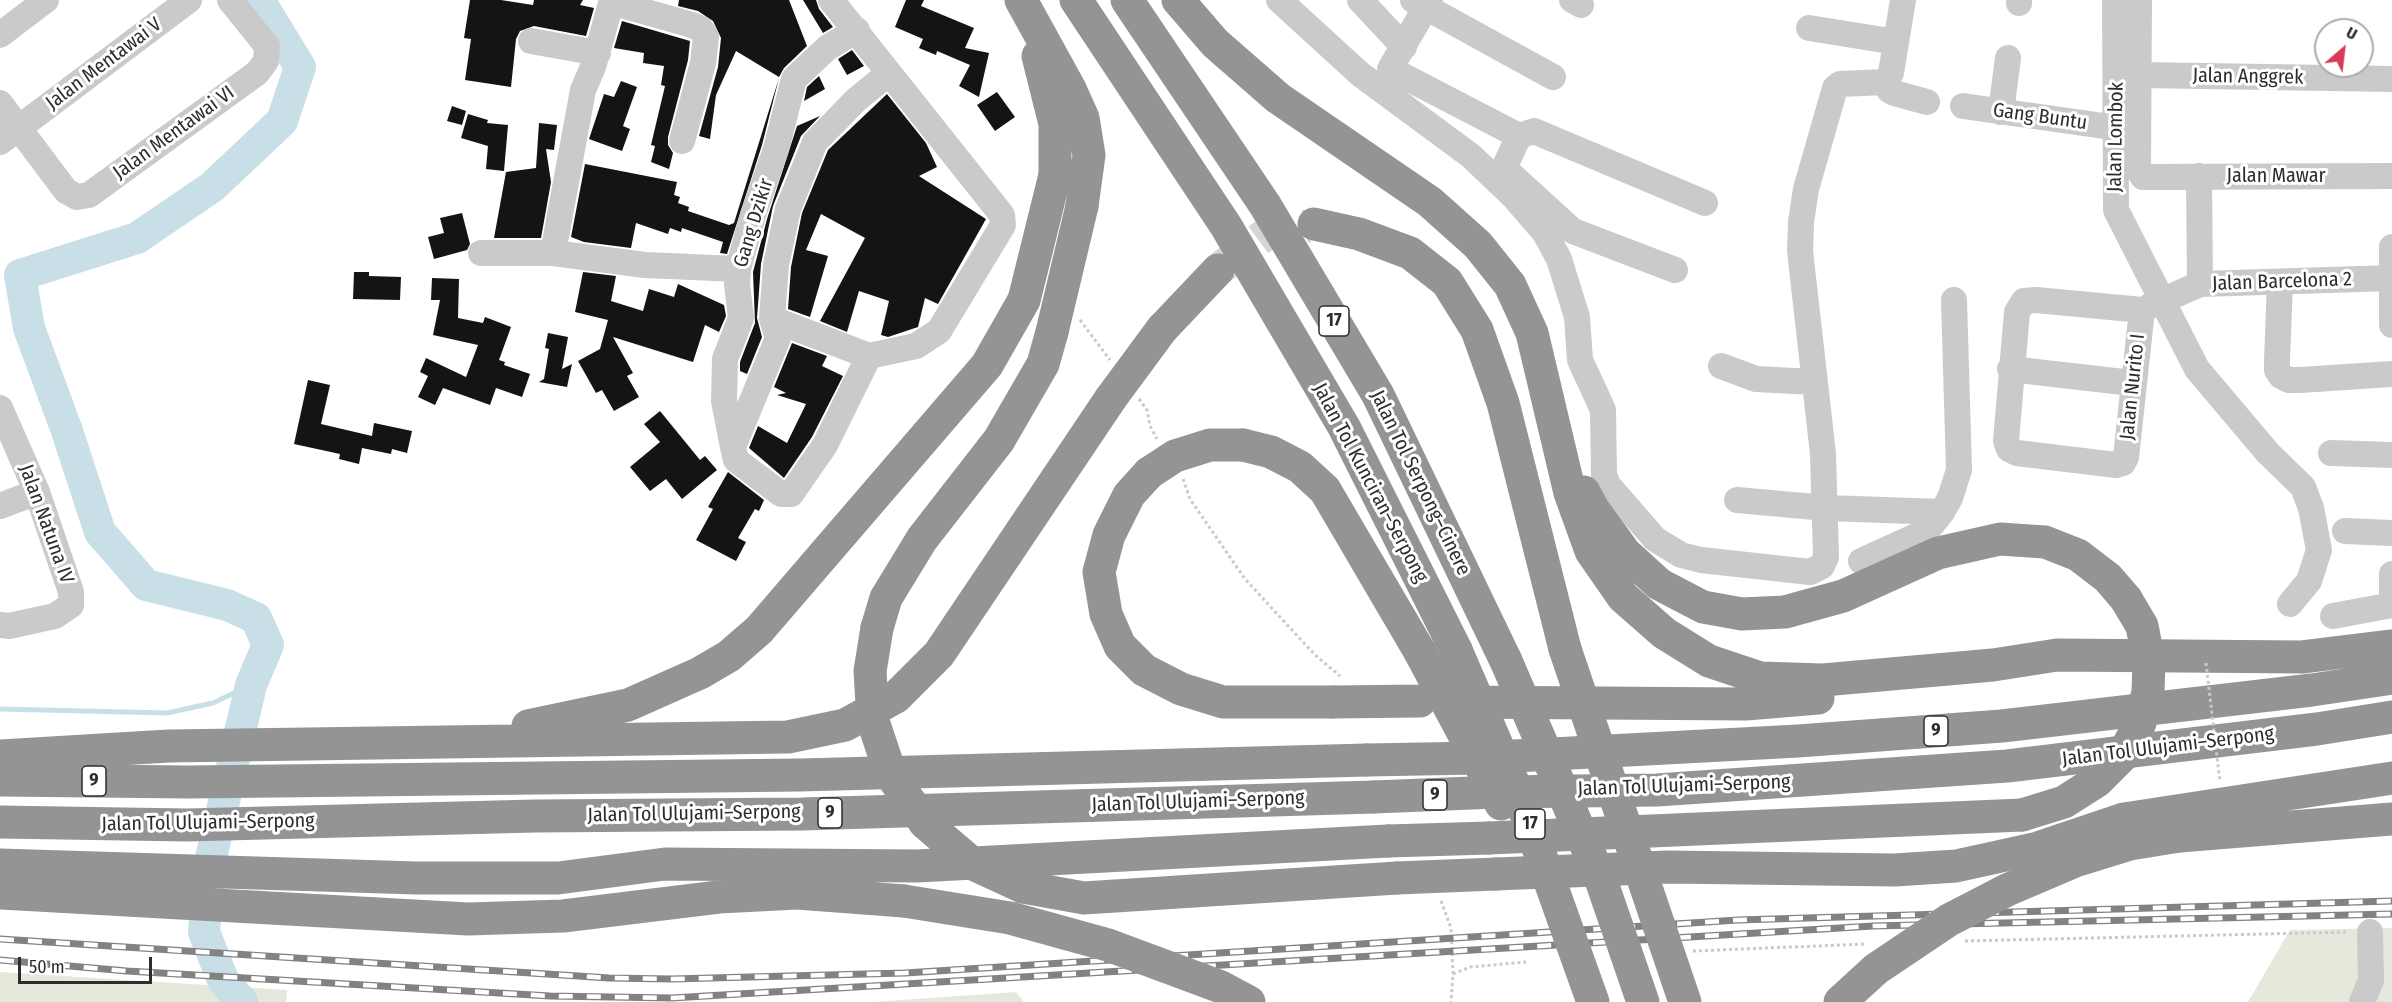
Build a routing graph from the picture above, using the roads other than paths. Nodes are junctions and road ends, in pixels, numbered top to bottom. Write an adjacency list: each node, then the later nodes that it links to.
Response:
1 (189, 0): 34 (street, Jalan Mentawai V)
2 (230, 0): 34 (street, Jalan Mentawai VI)
3 (831, 0): 17 (street)
4 (1076, 0): 90 (highway, Jalan Tol Kunciran–Serpong / 17, bridge)
5 (1127, 0): 94 (highway, Jalan Tol Serpong–Cinere / 17, bridge)
6 (1178, 0): 61 (highway)
7 (1279, 0): 68 (street)
8 (1360, 0): 21 (street)
9 (1903, 0): 20 (street)
10 (2115, 0): 33 (street, Jalan Lombok)
11 (2139, 0): 25 (street)
12 (612, 1): 22 (street); 36 (street)
13 (1022, 2): 82 (highway, bridge); 84 (highway, bridge)
14 (1423, 2): 21 (street); 26 (street)
15 (35, 3): 18 (street)
16 (1809, 28): 20 (street)
17 (857, 30): 24 (street); 44 (street, Gang Dzikir)
18 (0, 35)
19 (531, 41): 22 (street)
20 (1896, 42): 28 (street)
21 (1404, 47): 35 (street)
22 (598, 53): 43 (street)
23 (2008, 58): 32 (street)
24 (889, 74): 52 (street); 54 (street)
25 (2140, 75): 27 (street, Jalan Anggrek); 37 (street, Jalan Mawar)
26 (1553, 77)
27 (2392, 79)
28 (1885, 82): 29 (street); 58 (street)
29 (1927, 102)
30 (0, 103): 34 (street)
31 (1963, 106): 32 (street, Gang Buntu)
32 (2001, 112): 33 (street, Gang Buntu)
33 (2118, 128): 51 (street, Jalan Lombok)
34 (9, 134)
35 (1519, 136): 39 (street); 46 (street)
36 (682, 141)
37 (2199, 176): 38 (street, Jalan Mawar); 49 (street)
38 (2392, 176)
39 (1705, 203)
40 (1314, 224): 95 (highway, bridge)
41 (2392, 247): 47 (street)
42 (482, 253): 43 (street)
43 (554, 253): 44 (street)
44 (738, 269): 62 (street, Gang Dzikir)
45 (1218, 270): 82 (highway, bridge)
46 (1675, 270)
47 (2392, 278): 48 (street, Jalan Barcelona 2); 53 (street)
48 (2280, 282): 49 (street, Jalan Barcelona 2); 57 (street)
49 (2200, 284): 51 (street, Jalan Barcelona 2)
50 (1954, 300): 69 (street)
51 (2152, 304): 56 (street); 59 (street, Jalan Nurito I); 74 (street, Jalan Lombok)
52 (772, 319): 54 (street); 62 (street)
53 (2392, 325)
54 (869, 356): 62 (street)
55 (1721, 366): 58 (street)
56 (2010, 369): 59 (street); 59 (street, Jalan Nurito I)
57 (2392, 374)
58 (1813, 382): 68 (street)
59 (2132, 383)
60 (0, 408): 65 (street, Jalan Natuna IV)
61 (1558, 439): 79 (highway); 88 (highway, bridge)
62 (733, 447)
63 (2331, 453): 64 (street)
64 (2392, 455)
65 (37, 492): 67 (street); 77 (street, Jalan Natuna IV)
66 (1737, 500): 68 (street)
67 (0, 506)
68 (1826, 508): 69 (street)
69 (1942, 512): 72 (street)
70 (2345, 531): 71 (street)
71 (2392, 533)
72 (1862, 561)
73 (2392, 574): 75 (street)
74 (2290, 604)
75 (2392, 605): 76 (street)
76 (2333, 616)
77 (0, 625)
78 (2392, 646): 79 (highway)
79 (1993, 665): 90 (highway, bridge)
80 (2392, 678): 85 (highway, Jalan Tol Ulujami–Serpong / 9, bridge)
81 (2392, 717): 87 (highway, Jalan Tol Ulujami–Serpong / 9, bridge)
82 (456, 741): 83 (highway)
83 (0, 756)
84 (2392, 778)
85 (0, 780)
86 (2392, 819): 96 (highway, bridge)
87 (0, 822)
88 (0, 865)
89 (0, 893): 92 (highway, bridge)
90 (1569, 930): 93 (highway, Jalan Tol Kunciran–Serpong / 17, bridge)
91 (2370, 932): 97 (street)
92 (1249, 1002)
93 (1593, 1002)
94 (1643, 1002)
95 (1685, 1002)
96 (1839, 1002)
97 (2362, 1002)

